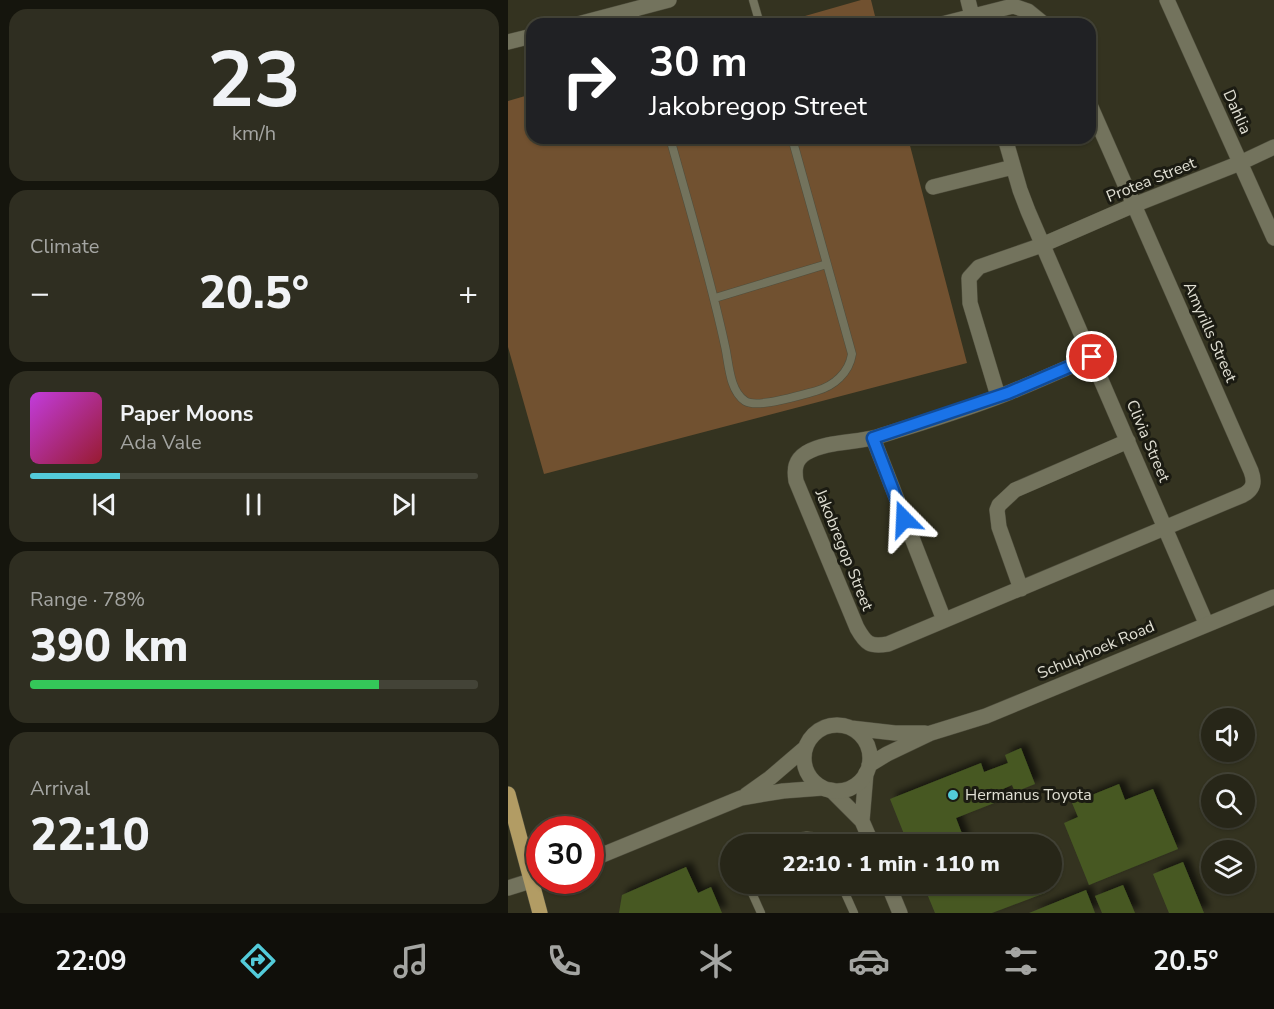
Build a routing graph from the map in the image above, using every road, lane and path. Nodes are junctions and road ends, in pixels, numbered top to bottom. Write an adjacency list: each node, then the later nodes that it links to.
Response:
1 (669, 0): 5 (street)
2 (753, 0): 7 (lane)
3 (968, 0): 8 (street)
4 (1167, 0): 18 (street, Dahlia)
5 (637, 10): 6 (street)
6 (603, 18)
7 (758, 18)
8 (972, 18)
9 (979, 18): 10 (street)
10 (1037, 18)
11 (526, 38): 12 (street)
12 (508, 42)
13 (1096, 119): 21 (street, Amyrills Street)
14 (672, 144): 25 (lane)
15 (794, 144): 24 (lane)
16 (1007, 144): 19 (street, Clivia Street)
17 (1273, 147): 18 (street, Protea Street)
18 (1240, 163): 21 (street, Protea Street); 22 (street, Dahlia)
19 (1013, 167): 20 (street); 23 (street, Clivia Street)
20 (933, 187)
21 (1134, 205): 23 (street, Protea Street); 30 (street, Amyrills Street)
22 (1273, 238)
23 (1042, 245): 26 (street, Clivia Street); 27 (street, Protea Street)
24 (827, 264): 25 (lane); 25 (lane)
25 (715, 298)
26 (1092, 357): 27 (street, Jakobregop Street); 29 (street, Clivia Street)
27 (998, 396): 28 (street, Jakobregop Street)
28 (873, 438): 33 (street); 33 (street, Jakobregop Street)
29 (1128, 441): 30 (street, Clivia Street); 31 (street)
30 (1166, 528): 31 (street, Jakobregop Street); 34 (street, Clivia Street)
31 (1021, 589): 33 (street, Jakobregop Street)
32 (1273, 597): 34 (street, Schulphoek Road)
33 (944, 620)
34 (1207, 623): 36 (street, Schulphoek Road)
35 (851, 728): 36 (street, Schulphoek Road); 37 (street); 38 (street)
36 (931, 733): 38 (street, Schulphoek Road)
37 (805, 748): 39 (street); 41 (street)
38 (868, 769): 39 (street); 42 (street)
39 (827, 789): 41 (street); 42 (street)
40 (508, 794): 44 (main road)
41 (741, 798): 45 (street)
42 (862, 821): 43 (street)
43 (868, 834)
44 (526, 851)
45 (604, 854)
46 (526, 882): 47 (street)
47 (508, 888)
48 (537, 894): 52 (main road)
49 (752, 894): 53 (lane)
50 (845, 894): 54 (lane)
51 (892, 894): 55 (street)
52 (540, 913)
53 (761, 913)
54 (854, 913)
55 (900, 913)

